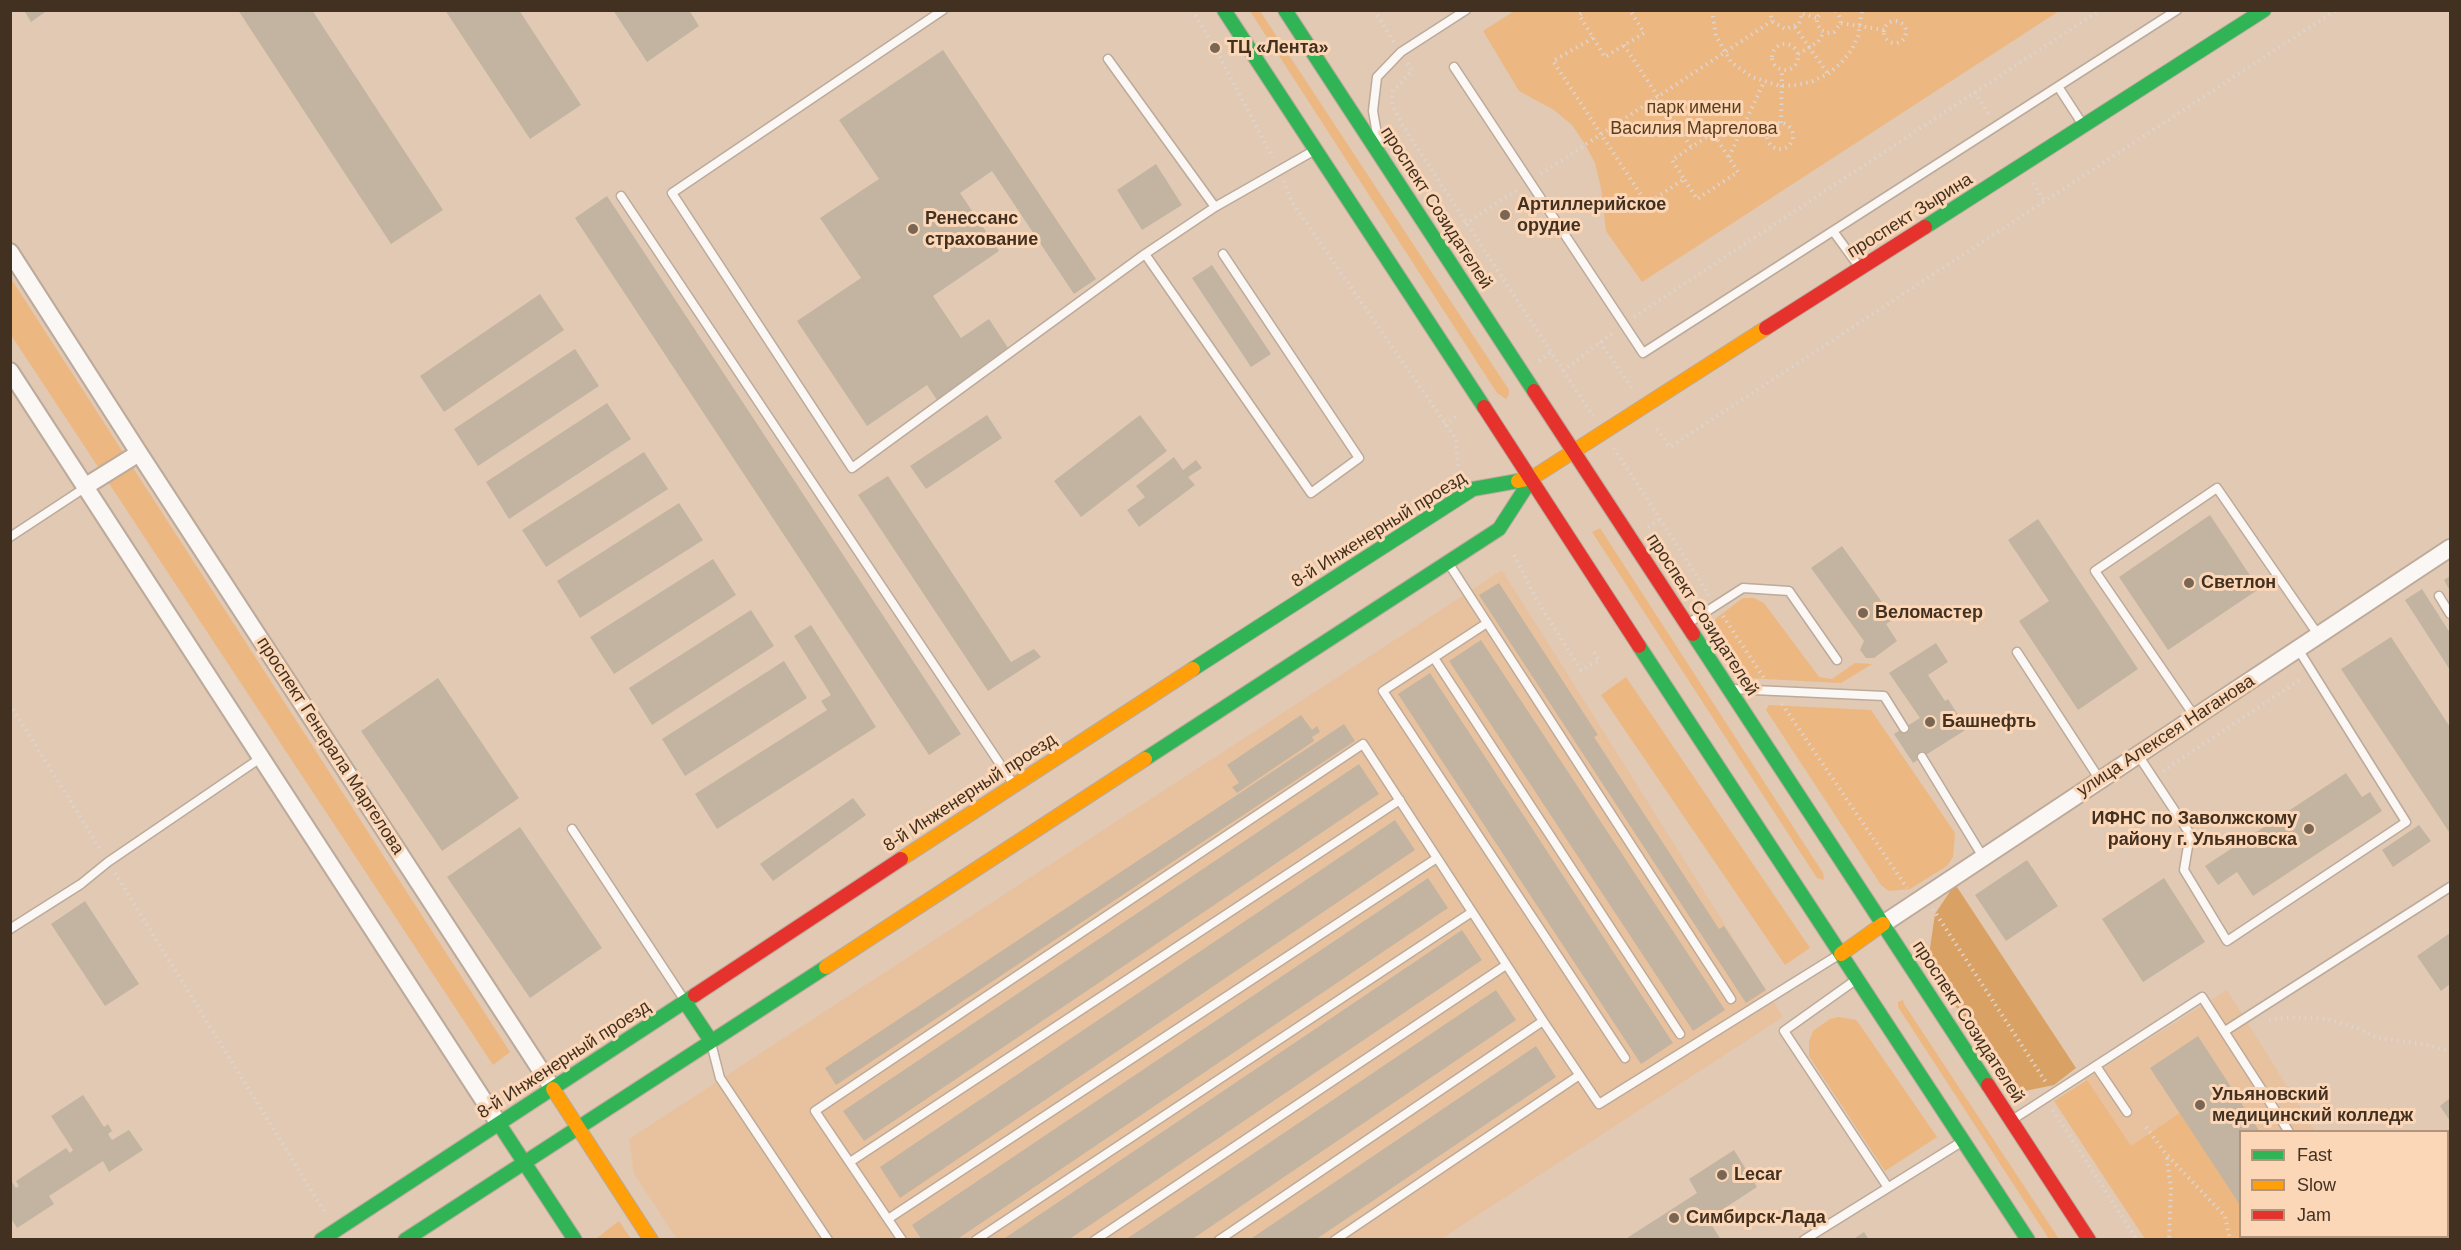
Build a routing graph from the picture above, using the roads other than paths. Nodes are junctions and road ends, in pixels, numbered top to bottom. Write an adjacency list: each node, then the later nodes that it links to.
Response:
1 (943, 10): 17 (lane)
2 (1224, 10): 11 (street)
3 (1285, 10): 12 (street, проспект Созидателей)
4 (1466, 10): 12 (lane)
5 (2177, 10): 9 (lane)
6 (2264, 10): 10 (street, проспект Зырина)
7 (1108, 59): 14 (lane)
8 (1454, 67): 15 (lane)
9 (2059, 88): 10 (lane); 15 (lane)
10 (2084, 126): 19 (street, проспект Зырина)
11 (1316, 150): 14 (lane); 23 (street)
12 (1383, 160): 22 (street, проспект Созидателей)
13 (621, 196): 44 (lane)
14 (1215, 207): 17 (lane)
15 (1833, 231): 19 (lane)
16 (10, 252): 21 (street, проспект Генерала Маргелова)
17 (1145, 254): 18 (lane)
18 (1223, 254)
19 (1860, 269): 22 (street, проспект Зырина)
20 (10, 371): 24 (street)
21 (135, 446): 24 (street); 65 (street, проспект Генерала Маргелова)
22 (1574, 452): 23 (street, проспект Зырина); 31 (street, проспект Созидателей)
23 (1532, 478): 27 (street); 44 (street, 8-й Инженерный проезд); 53 (street)
24 (86, 486): 25 (lane); 41 (street)
25 (10, 537)
26 (2451, 548): 32 (street, улица Алексея Наганова)
27 (1448, 562): 30 (lane); 61 (street)
28 (2439, 596): 29 (lane)
29 (2451, 614)
30 (1487, 623): 35 (lane); 56 (lane)
31 (1687, 624): 36 (lane); 37 (street, проспект Созидателей)
32 (2319, 636): 33 (street, улица Алексея Наганова); 38 (lane)
33 (2298, 649): 38 (street, улица Алексея Наганова); 40 (lane)
34 (2017, 652): 43 (lane)
35 (1434, 658): 60 (lane); 62 (lane)
36 (1837, 660)
37 (1729, 689): 39 (lane); 51 (street, проспект Созидателей)
38 (2195, 717): 40 (street, улица Алексея Наганова)
39 (1904, 728)
40 (2138, 755): 43 (street, улица Алексея Наганова)
41 (262, 757): 52 (lane); 68 (street)
42 (1922, 757): 47 (lane)
43 (2100, 780): 47 (street, улица Алексея Наганова)
44 (1014, 785): 57 (street, 8-й Инженерный проезд)
45 (1400, 800): 48 (lane); 73 (lane); 73 (lane)
46 (572, 829): 57 (lane)
47 (1983, 857): 51 (street, улица Алексея Наганова)
48 (1437, 858): 50 (lane); 75 (lane)
49 (2451, 887): 59 (lane)
50 (1472, 912): 54 (lane); 82 (lane)
51 (1882, 924): 53 (street); 67 (street, проспект Созидателей)
52 (10, 929)
53 (1841, 954): 55 (street); 64 (lane)
54 (1506, 965): 58 (lane); 83 (lane)
55 (1858, 979): 71 (street); 74 (lane)
56 (1731, 999)
57 (685, 1002): 61 (street); 65 (street, 8-й Инженерный проезд)
58 (1543, 1021): 64 (lane); 84 (lane)
59 (2225, 1031): 63 (lane); 70 (lane)
60 (1680, 1034)
61 (711, 1041): 69 (street); 80 (lane)
62 (1625, 1058)
63 (2096, 1066): 66 (lane); 67 (lane)
64 (1578, 1076): 85 (lane)
65 (553, 1089): 68 (street, 8-й Инженерный проезд); 69 (street, проспект Генерала Маргелова)
66 (2127, 1112)
67 (2011, 1120): 88 (street, проспект Созидателей)
68 (499, 1124): 72 (street); 76 (street, 8-й Инженерный проезд)
69 (578, 1127): 72 (street); 79 (street, проспект Генерала Маргелова)
70 (2288, 1130)
71 (1963, 1140): 74 (lane); 87 (street)
72 (525, 1162): 77 (street); 78 (street)
73 (850, 1162): 75 (lane)
74 (1887, 1186): 86 (lane)
75 (888, 1219): 81 (lane)
76 (321, 1239)
77 (405, 1239)
78 (575, 1239)
79 (651, 1239)
80 (828, 1239)
81 (902, 1239)
82 (976, 1239)
83 (1095, 1239)
84 (1219, 1239)
85 (1335, 1239)
86 (1804, 1239)
87 (2028, 1239)
88 (2089, 1239)

